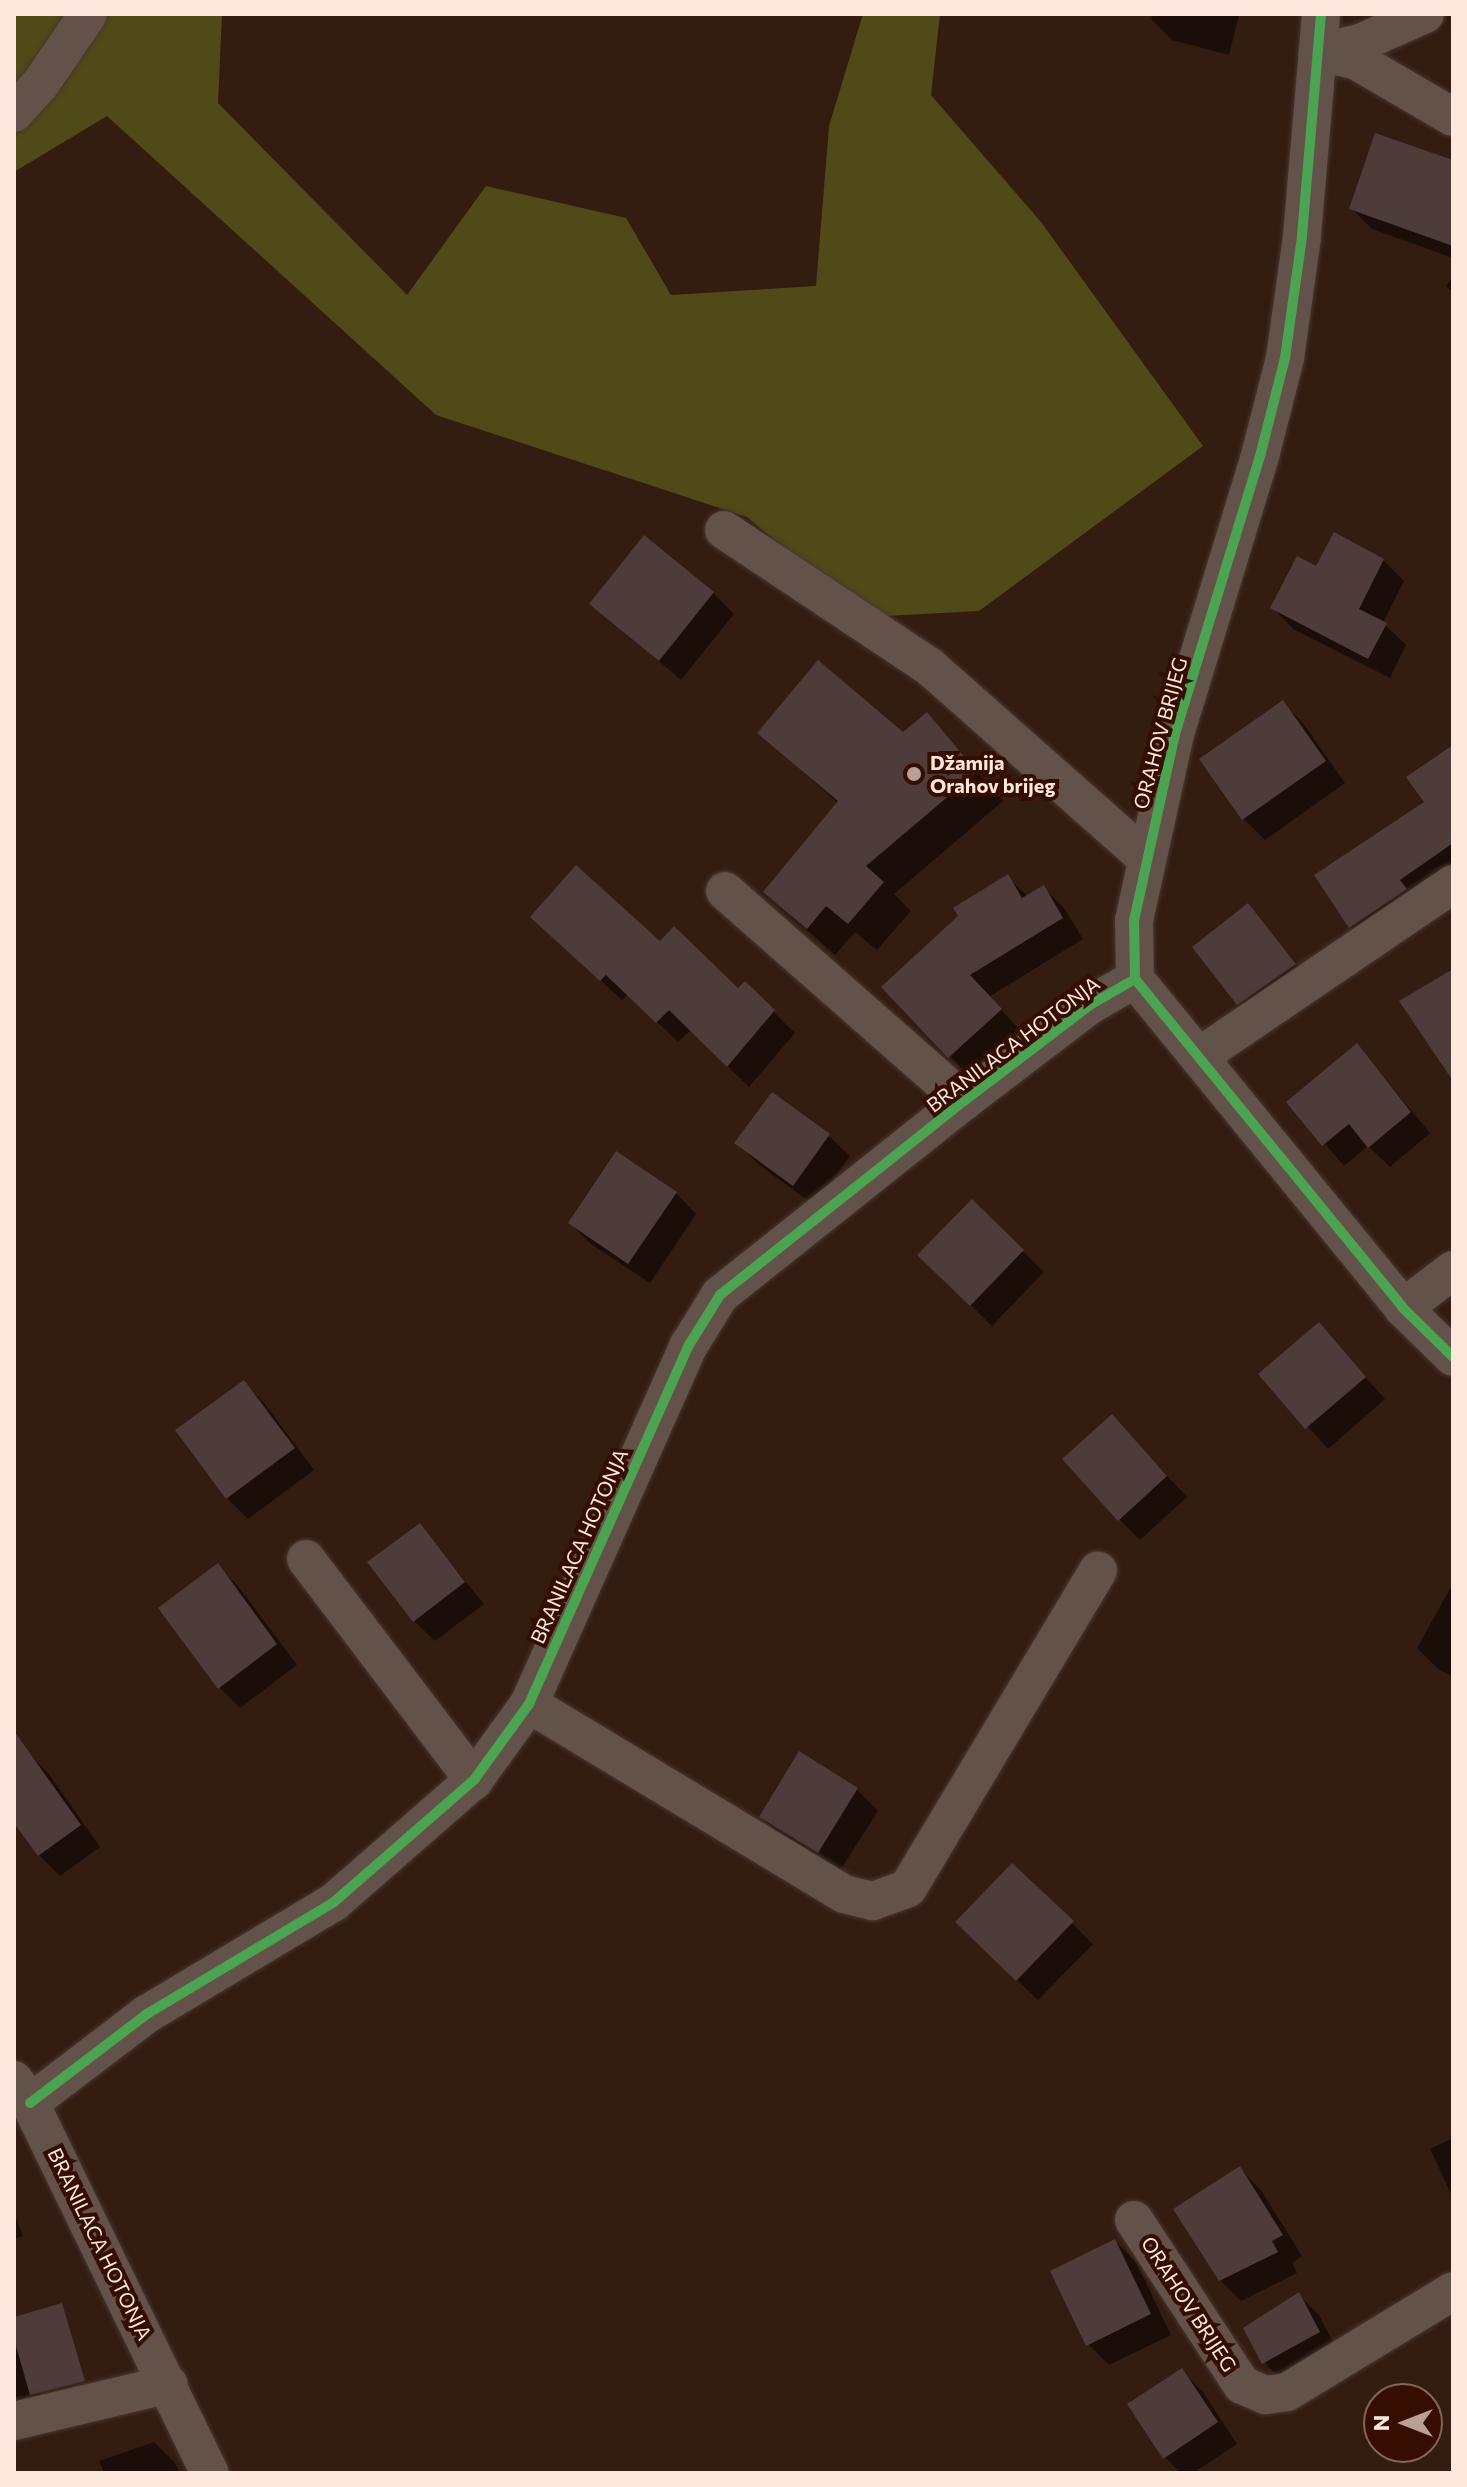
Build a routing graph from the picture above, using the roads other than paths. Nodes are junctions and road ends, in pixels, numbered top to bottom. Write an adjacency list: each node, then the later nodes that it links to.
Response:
1 (88, 14): 5 (street)
2 (1321, 14): 4 (street, ORAHOV BRIJEG)
3 (1425, 14): 4 (street)
4 (1319, 52): 6 (street); 8 (street, ORAHOV BRIJEG)
5 (14, 113)
6 (1453, 117)
7 (724, 530): 8 (street, ORAHOV BRIJEG)
8 (1146, 858): 11 (street, ORAHOV BRIJEG)
9 (1453, 884): 12 (street)
10 (725, 891): 13 (street, BRANILACA HOTONJA)
11 (1135, 979): 12 (street); 13 (street, BRANILACA HOTONJA)
12 (1200, 1056): 15 (street)
13 (964, 1101): 19 (street, BRANILACA HOTONJA)
14 (1453, 1270): 15 (street)
15 (1403, 1308): 16 (street)
16 (1453, 1357)
17 (306, 1559): 20 (street)
18 (1098, 1570): 19 (street)
19 (529, 1704): 20 (street, BRANILACA HOTONJA)
20 (474, 1780): 21 (street, BRANILACA HOTONJA)
21 (22, 2092): 24 (street, BRANILACA HOTONJA)
22 (1134, 2220): 23 (street, ORAHOV BRIJEG)
23 (1453, 2291)
24 (169, 2384): 25 (street); 26 (street, BRANILACA HOTONJA)
25 (14, 2421)
26 (210, 2473)

